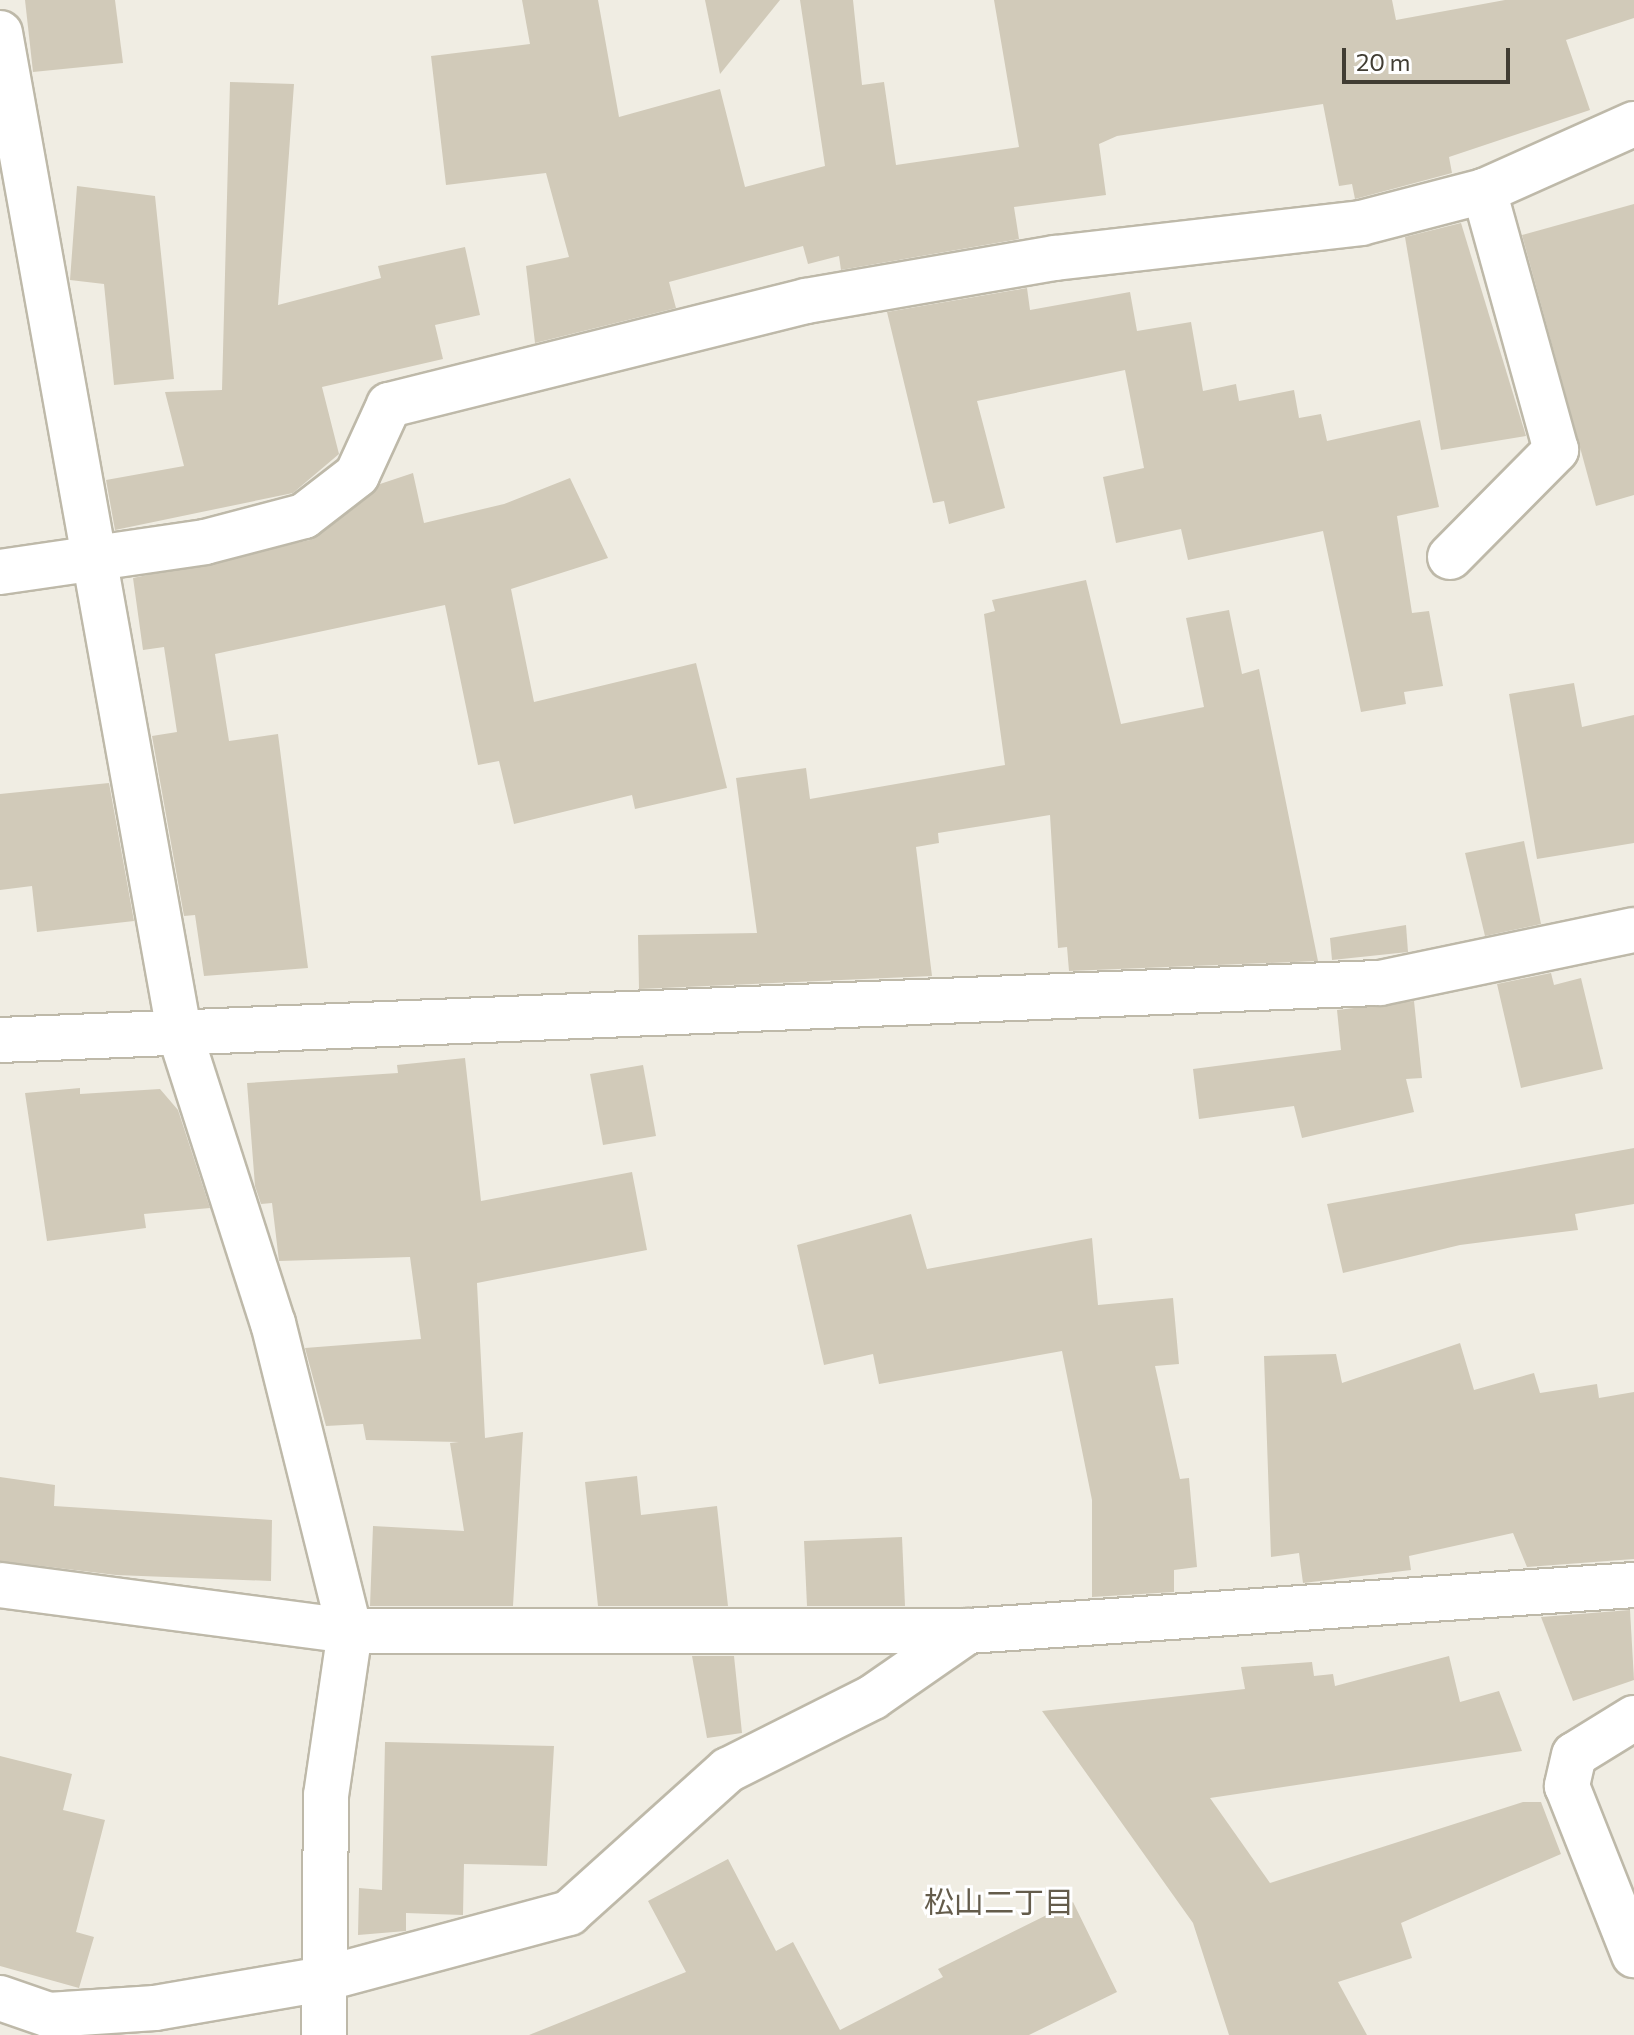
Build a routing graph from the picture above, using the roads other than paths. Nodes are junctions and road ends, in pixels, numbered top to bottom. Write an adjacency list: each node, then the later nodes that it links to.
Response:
1 (0, 33): 5 (street)
2 (1634, 124): 3 (street)
3 (1484, 191): 4 (street); 5 (street)
4 (1450, 557)
5 (95, 561): 6 (street); 8 (street)
6 (0, 572)
7 (1634, 930): 8 (street)
8 (179, 1031): 9 (street); 12 (street)
9 (0, 1040)
10 (0, 1585): 12 (street)
11 (1634, 1585): 13 (street)
12 (350, 1631): 13 (street); 16 (street)
13 (968, 1631): 16 (street)
14 (1634, 1718): 15 (street)
15 (1634, 1955)
16 (323, 1979): 17 (street); 18 (street)
17 (0, 1998)
18 (324, 2035)

